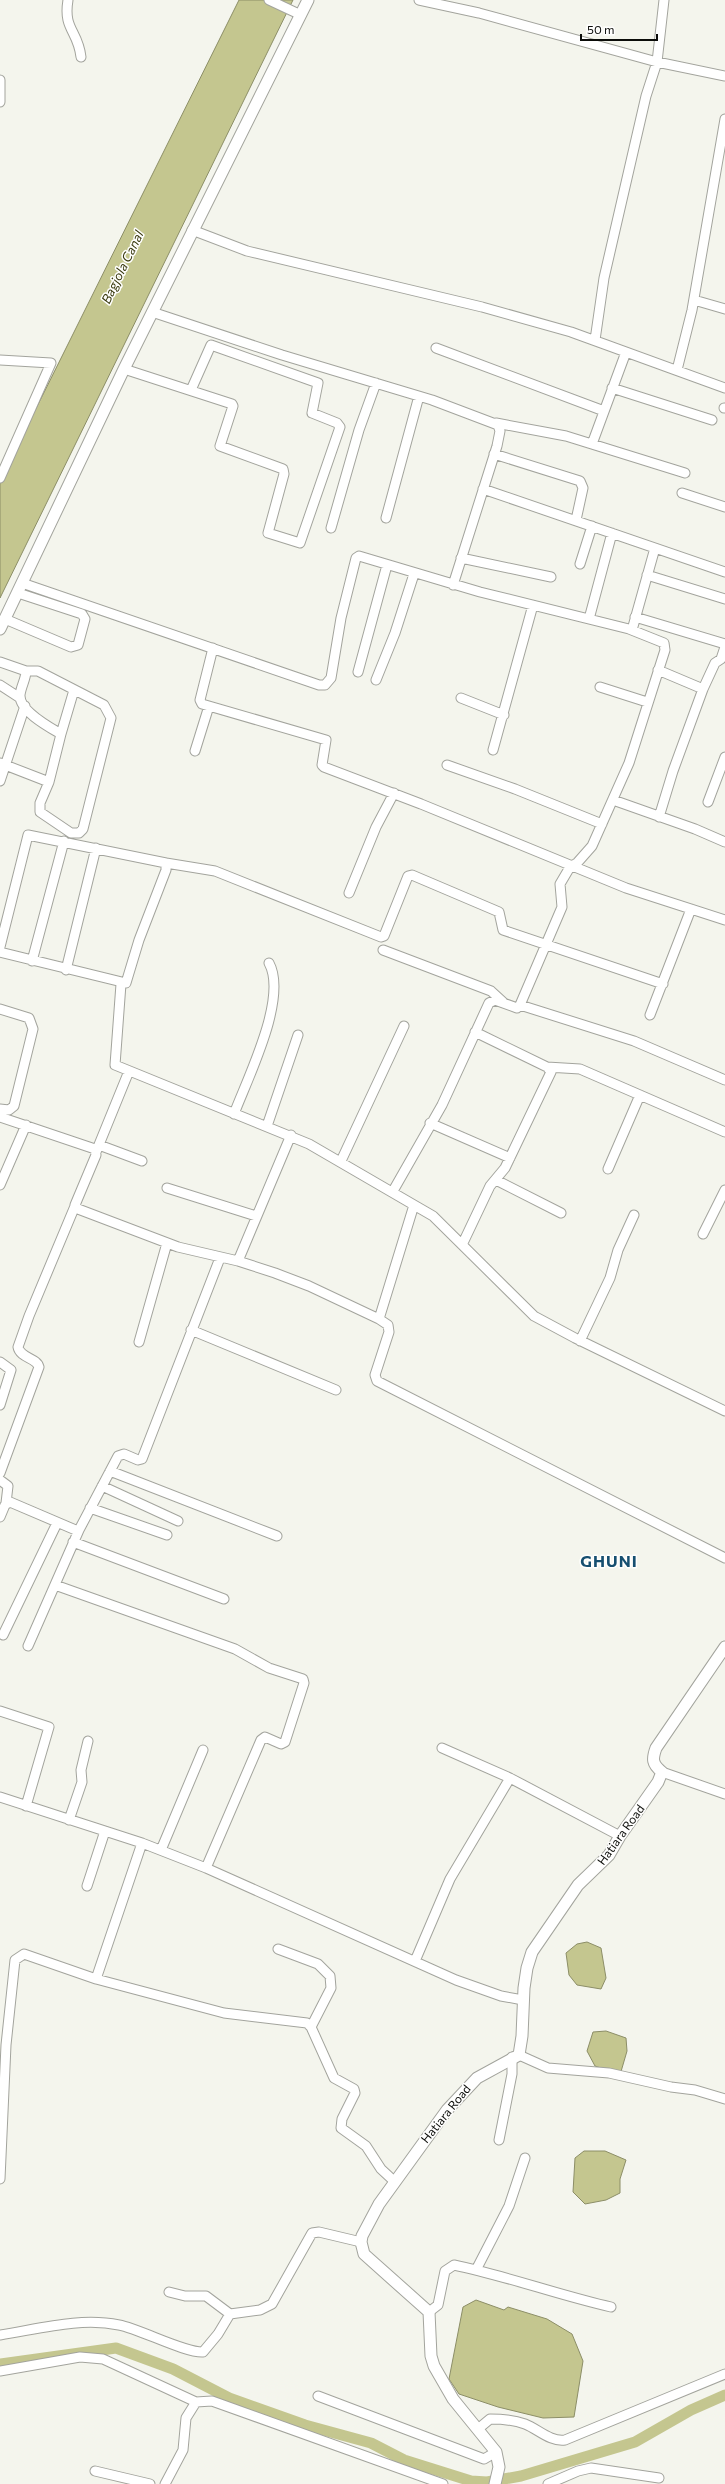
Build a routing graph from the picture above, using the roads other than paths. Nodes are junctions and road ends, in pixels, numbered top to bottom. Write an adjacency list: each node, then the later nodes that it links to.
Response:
1 (68, 0): 7 (street)
2 (269, 0): 6 (street)
3 (308, 0): 6 (street)
4 (419, 0): 8 (street)
5 (664, 0): 8 (street)
6 (296, 12): 13 (street)
7 (81, 57)
8 (657, 62): 9 (street); 17 (street)
9 (725, 76)
10 (0, 80): 11 (street)
11 (0, 102)
12 (725, 120): 14 (street)
13 (192, 230): 16 (street); 17 (street)
14 (694, 300): 15 (street); 22 (street)
15 (725, 308)
16 (152, 312): 21 (street); 23 (street)
17 (595, 340): 19 (street)
18 (436, 348): 28 (street)
19 (626, 352): 22 (street); 24 (street)
20 (0, 360): 34 (street)
21 (124, 369): 26 (street); 52 (street)
22 (678, 370): 25 (street)
23 (376, 383): 27 (street); 41 (street)
24 (612, 388): 28 (street); 29 (street)
25 (725, 388)
26 (191, 390): 26 (street)
27 (419, 396): 30 (street); 38 (street)
28 (604, 411): 31 (street)
29 (712, 420)
30 (496, 423): 31 (street); 32 (street)
31 (592, 444): 33 (street)
32 (494, 454): 35 (street); 39 (street)
33 (685, 473)
34 (0, 478)
35 (483, 488): 39 (street); 44 (street)
36 (682, 493): 37 (street)
37 (725, 507)
38 (386, 518)
39 (576, 520): 40 (street)
40 (592, 526): 42 (street); 45 (street)
41 (331, 528)
42 (612, 533): 43 (street); 56 (street)
43 (654, 548): 47 (street); 49 (street)
44 (461, 558): 50 (street); 51 (street)
45 (580, 564)
46 (386, 566): 48 (street); 61 (street); 65 (street)
47 (725, 572)
48 (414, 574): 51 (street); 66 (street)
49 (647, 575): 53 (street); 55 (street)
50 (551, 577)
51 (452, 585): 54 (street)
52 (20, 588): 57 (street); 57 (street); 61 (street)
53 (725, 599)
54 (533, 605): 56 (street); 75 (street)
55 (635, 617): 58 (street); 59 (street)
56 (589, 619): 58 (street)
57 (2, 624)
58 (632, 630): 63 (street)
59 (725, 644)
60 (725, 647): 69 (street)
61 (213, 648): 74 (street)
62 (0, 662): 64 (street)
63 (658, 670): 69 (street); 73 (street)
64 (26, 671): 70 (street); 72 (street)
65 (358, 672)
66 (376, 680)
67 (0, 685): 72 (street)
68 (600, 687): 73 (street)
69 (703, 689): 87 (street)
70 (74, 690): 76 (street); 83 (street)
71 (461, 698): 75 (street)
72 (23, 702): 76 (street); 80 (street)
73 (647, 702): 85 (street)
74 (209, 706): 78 (street); 84 (street)
75 (504, 716): 77 (street)
76 (61, 734): 83 (street)
77 (493, 750)
78 (195, 751)
79 (725, 757): 86 (street)
80 (3, 764): 82 (street); 83 (street)
81 (447, 765): 88 (street)
82 (0, 781)
83 (49, 782)
84 (394, 793): 93 (street); 94 (street)
85 (613, 800): 87 (street); 88 (street)
86 (708, 802)
87 (659, 818): 90 (street)
88 (602, 824): 93 (street)
89 (64, 841): 91 (street); 98 (street); 101 (street)
90 (725, 842)
91 (96, 848): 92 (street); 103 (street)
92 (166, 863): 97 (street); 104 (street)
93 (572, 866): 95 (street); 97 (street)
94 (349, 893)
95 (691, 909): 96 (street); 105 (street)
96 (725, 920)
97 (546, 944): 105 (street); 107 (street)
98 (0, 947)
99 (383, 950): 106 (street)
100 (0, 952): 101 (street)
101 (32, 961): 103 (street)
102 (269, 963): 118 (street)
103 (66, 970): 104 (street)
104 (121, 984): 114 (street)
105 (663, 984): 109 (street)
106 (503, 1002): 107 (street); 111 (street)
107 (520, 1005): 115 (street)
108 (0, 1009): 117 (street)
109 (650, 1014)
110 (404, 1026): 128 (street)
111 (475, 1032): 113 (street); 120 (street)
112 (298, 1035): 122 (street)
113 (547, 1067): 116 (street); 126 (street)
114 (129, 1071): 118 (street); 125 (street)
115 (725, 1080)
116 (640, 1095): 123 (street); 129 (street)
117 (0, 1108)
118 (234, 1114): 122 (street)
119 (0, 1117): 121 (street)
120 (430, 1123): 126 (street); 134 (street)
121 (26, 1125): 125 (street); 131 (street)
122 (267, 1126): 124 (street)
123 (725, 1132)
124 (291, 1135): 128 (street); 139 (street)
125 (98, 1148): 127 (street); 135 (street)
126 (510, 1158): 130 (street)
127 (142, 1161)
128 (341, 1161): 134 (street)
129 (608, 1169)
130 (496, 1180): 137 (street); 142 (street)
131 (0, 1185)
132 (168, 1188): 139 (street)
133 (725, 1190): 140 (street)
134 (393, 1191): 136 (street)
135 (75, 1206): 141 (street); 154 (street)
136 (414, 1206): 142 (street); 145 (street)
137 (561, 1213)
138 (634, 1215): 147 (street)
139 (256, 1216): 144 (street)
140 (703, 1234)
141 (167, 1244): 143 (street); 148 (street)
142 (462, 1245): 147 (street)
143 (220, 1258): 144 (street); 146 (street)
144 (238, 1261): 145 (street)
145 (379, 1319): 166 (street)
146 (191, 1330): 150 (street); 153 (street)
147 (580, 1341): 152 (street)
148 (139, 1342)
149 (0, 1362): 151 (street)
150 (336, 1390)
151 (0, 1405)
152 (725, 1411)
153 (110, 1471): 156 (street); 164 (street)
154 (0, 1473)
155 (0, 1480): 157 (street)
156 (102, 1486): 158 (street); 160 (street)
157 (6, 1503): 159 (street); 161 (street)
158 (90, 1508): 162 (street); 163 (street)
159 (0, 1518)
160 (178, 1521)
161 (57, 1523): 162 (street); 169 (street)
162 (78, 1531): 165 (street)
163 (167, 1535)
164 (277, 1536)
165 (73, 1542): 167 (street); 168 (street)
166 (725, 1558)
167 (55, 1585): 170 (street); 186 (street)
168 (224, 1599)
169 (3, 1636)
170 (28, 1646)
171 (725, 1647): 176 (street)
172 (0, 1711): 180 (street)
173 (88, 1741): 181 (street)
174 (442, 1748): 177 (street)
175 (203, 1750): 185 (street)
176 (662, 1772): 178 (street); 183 (street, Hatiara Road)
177 (510, 1778): 183 (street); 189 (street)
178 (725, 1794)
179 (0, 1797): 180 (street)
180 (26, 1806): 181 (street)
181 (69, 1820): 182 (street)
182 (105, 1831): 184 (street); 187 (street)
183 (620, 1836): 191 (street, Hatiara Road)
184 (142, 1843): 185 (street); 190 (street)
185 (161, 1850): 186 (street)
186 (206, 1868): 189 (street)
187 (87, 1886)
188 (278, 1949): 192 (street)
189 (415, 1961): 191 (street)
190 (96, 1979): 192 (street); 193 (street)
191 (523, 2000): 194 (street, Hatiara Road)
192 (311, 2027): 200 (street)
193 (3, 2045): 197 (street)
194 (516, 2056): 195 (street); 196 (street); 200 (street, Hatiara Road)
195 (725, 2099)
196 (499, 2140)
197 (1, 2154): 199 (street)
198 (524, 2158): 202 (street)
199 (0, 2179)
200 (395, 2182): 201 (street, Hatiara Road)
201 (361, 2242): 205 (street); 206 (street)
202 (476, 2270): 204 (street); 205 (street)
203 (169, 2292): 206 (street)
204 (611, 2308)
205 (429, 2312): 212 (street)
206 (230, 2314): 207 (street)
207 (0, 2335)
208 (0, 2371): 211 (street)
209 (725, 2374): 212 (street)
210 (318, 2396): 213 (street)
211 (196, 2402): 217 (street); 218 (street)
212 (478, 2429): 213 (street)
213 (496, 2452): 219 (street)
214 (95, 2471): 216 (street)
215 (659, 2478): 220 (street)
216 (150, 2484)
217 (165, 2484)
218 (443, 2484)
219 (495, 2484)
220 (548, 2484)

